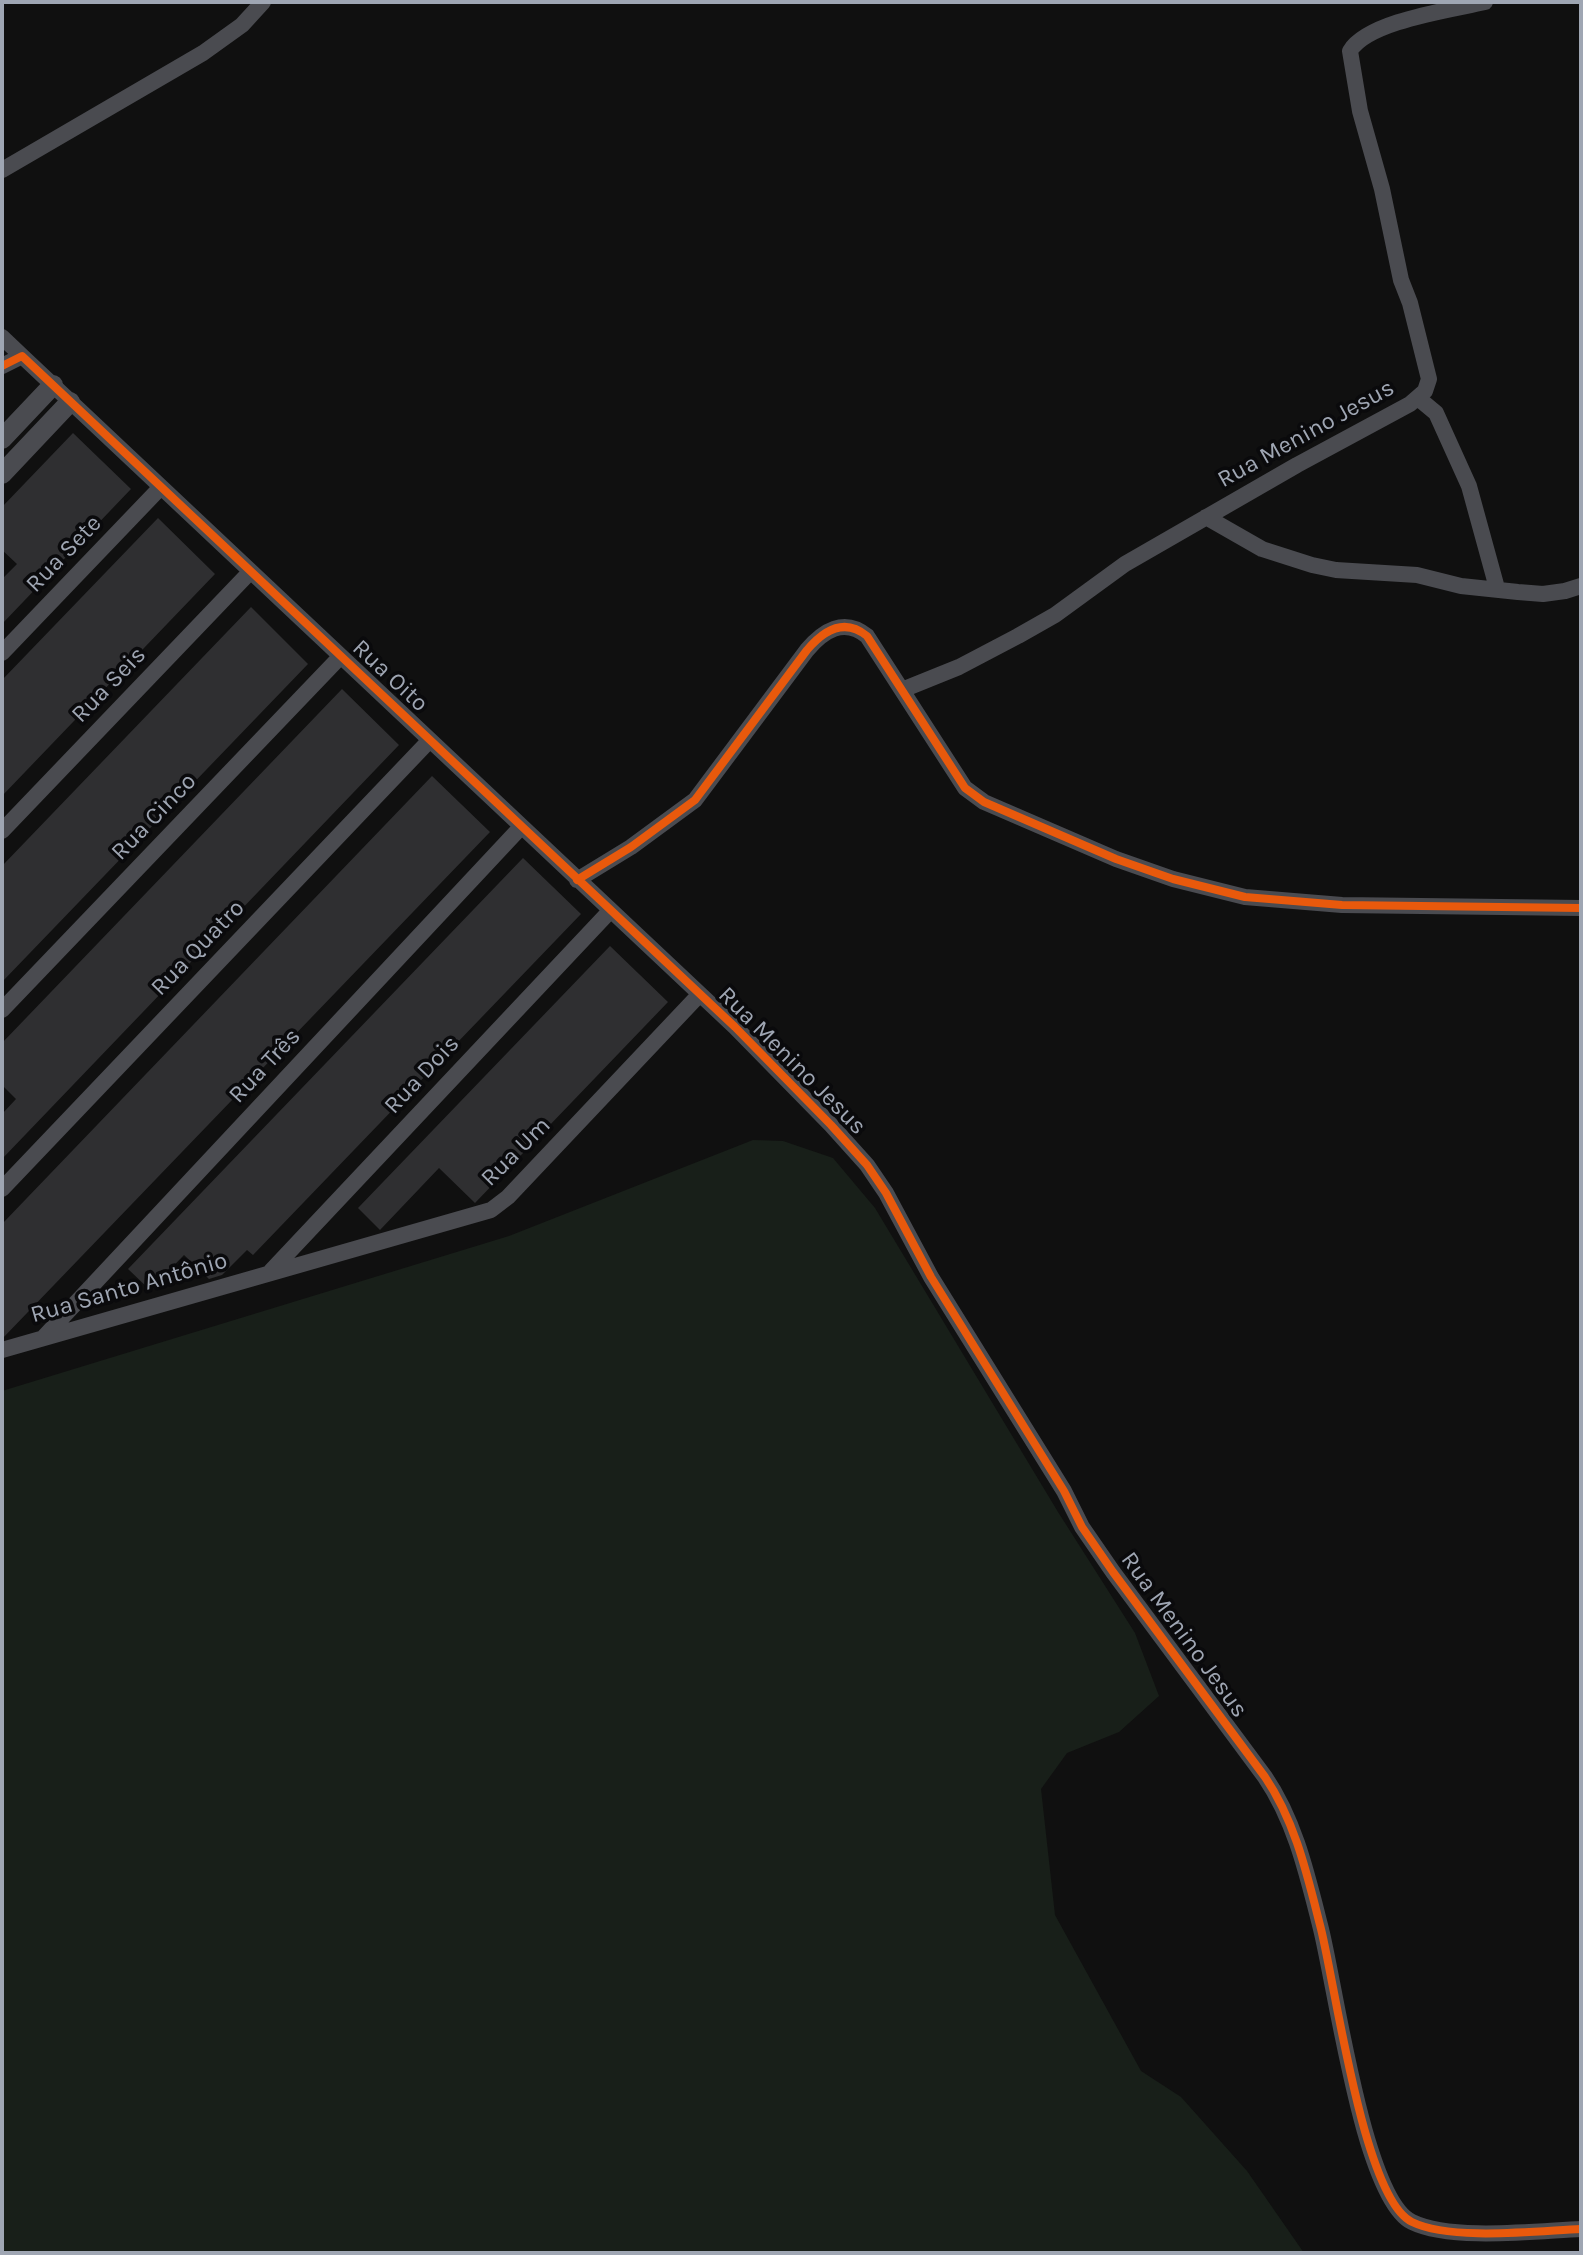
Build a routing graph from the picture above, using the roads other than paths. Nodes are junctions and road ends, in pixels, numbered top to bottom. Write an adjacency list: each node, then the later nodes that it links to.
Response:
1 (263, 2): 3 (street)
2 (1485, 2): 8 (street, Rua Menino Jesus)
3 (2, 170)
4 (2, 337): 5 (street, Rua Oito)
5 (22, 356): 6 (street); 7 (street, Rua Oito)
6 (2, 366)
7 (53, 385): 9 (street, Rua Oito); 10 (street)
8 (1418, 398): 13 (street, Rua Menino Jesus); 16 (street)
9 (70, 402): 11 (street); 12 (street, Rua Oito)
10 (2, 439)
11 (2, 474)
12 (161, 487): 14 (street, Rua Oito); 17 (street, Rua Sete)
13 (1206, 517): 16 (street); 19 (street, Rua Menino Jesus)
14 (250, 572): 18 (street, Rua Oito); 22 (street, Rua Seis)
15 (1581, 586): 16 (street)
16 (1497, 588)
17 (2, 653)
18 (340, 657): 20 (street, Rua Oito); 27 (street, Rua Cinco)
19 (902, 690): 23 (street); 24 (street)
20 (429, 741): 21 (street, Rua Oito); 28 (street, Rua Quatro)
21 (521, 827): 23 (street, Rua Oito); 30 (street, Rua Três)
22 (2, 831)
23 (577, 880): 25 (street, Rua Oito)
24 (1581, 908)
25 (610, 911): 26 (street, Rua Oito); 29 (street, Rua Dois)
26 (699, 995): 29 (street, Rua Um); 32 (street, Rua Menino Jesus)
27 (2, 1010)
28 (2, 1189)
29 (270, 1273): 30 (street, Rua Santo Antônio)
30 (44, 1337): 31 (street, Rua Santo Antônio)
31 (2, 1350)
32 (1581, 2229)

